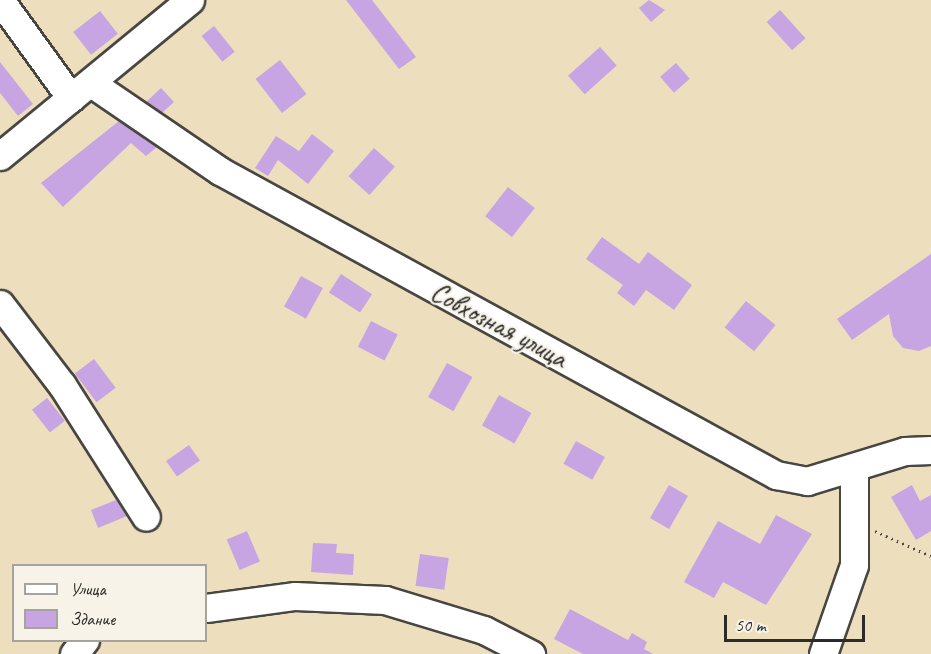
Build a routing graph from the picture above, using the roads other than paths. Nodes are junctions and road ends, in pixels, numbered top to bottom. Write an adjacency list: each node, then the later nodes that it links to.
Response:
1 (0, 0): 3 (street, Совхозная улица)
2 (190, 0): 3 (street)
3 (81, 90): 4 (street); 7 (street, Совхозная улица)
4 (0, 156)
5 (0, 304): 8 (street)
6 (931, 450): 7 (street, Совхозная улица)
7 (854, 468): 13 (street)
8 (146, 517)
9 (207, 608): 12 (street)
10 (83, 642): 11 (street)
11 (74, 654)
12 (531, 654)
13 (823, 654)

